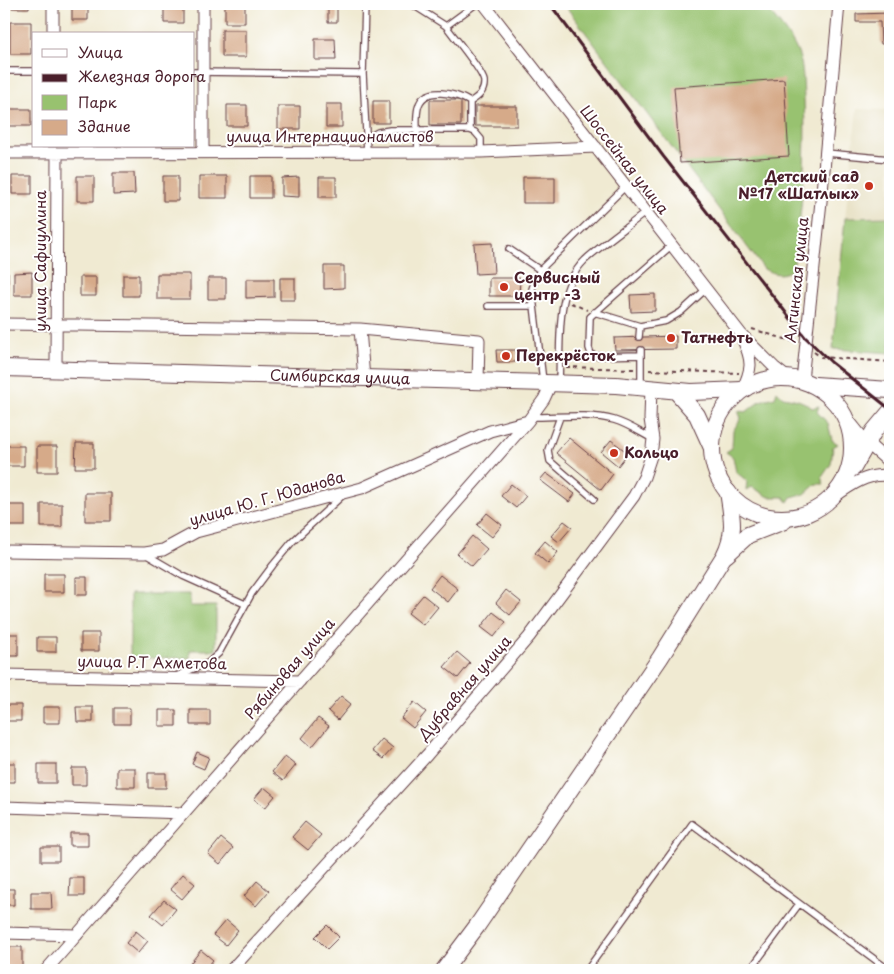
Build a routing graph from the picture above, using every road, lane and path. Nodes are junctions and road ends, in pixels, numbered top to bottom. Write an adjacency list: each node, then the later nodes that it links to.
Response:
1 (53, 4): 9 (street)
2 (203, 4): 12 (street)
3 (365, 4): 13 (lane)
4 (476, 4): 8 (lane)
5 (484, 4): 18 (street, Шоссейная улица)
6 (839, 4): 25 (street, Алгинская улица)
7 (413, 5): 8 (lane)
8 (446, 26): 14 (lane)
9 (53, 32)
10 (4, 71): 11 (lane)
11 (32, 72)
12 (199, 72): 13 (lane); 20 (street)
13 (363, 74): 17 (lane)
14 (470, 102): 15 (lane); 16 (lane)
15 (418, 130): 16 (lane); 17 (lane); 22 (lane)
16 (470, 130): 23 (lane)
17 (367, 138): 21 (lane)
18 (596, 147): 23 (street, улица Интернационалистов); 27 (street, Шоссейная улица)
19 (54, 150): 20 (street, улица Интернационалистов); 24 (street, улица Интернационалистов); 38 (street, улица Сафиуллина)
20 (203, 152): 21 (street, улица Интернационалистов)
21 (367, 152): 22 (street, улица Интернационалистов)
22 (418, 152): 23 (street, улица Интернационалистов)
23 (481, 152)
24 (4, 153)
25 (826, 153): 26 (lane); 49 (street, Алгинская улица)
26 (890, 159)
27 (626, 186): 28 (street, Шоссейная улица); 31 (lane)
28 (646, 212): 29 (street, Шоссейная улица); 33 (lane)
29 (672, 245): 32 (street, Шоссейная улица); 36 (lane)
30 (509, 249): 31 (lane)
31 (540, 270): 35 (lane)
32 (706, 289): 39 (lane); 41 (street, Шоссейная улица)
33 (564, 300): 36 (path); 43 (lane)
34 (488, 306): 35 (lane)
35 (534, 306): 51 (lane)
36 (594, 312): 39 (lane); 46 (lane)
37 (4, 324): 38 (street)
38 (56, 325): 40 (street); 45 (street, улица Сафиуллина)
39 (640, 326): 42 (lane)
40 (360, 329): 48 (street); 50 (street)
41 (740, 334): 49 (street); 53 (street)
42 (639, 337)
43 (560, 366): 46 (path); 51 (lane)
44 (4, 368): 45 (main road, Симбирская улица)
45 (56, 369): 48 (main road, Симбирская улица)
46 (641, 369): 47 (path); 52 (lane)
47 (744, 373)
48 (364, 379): 50 (main road, Симбирская улица)
49 (801, 381): 53 (main road); 54 (main road); 57 (main road)
50 (478, 382): 51 (main road, Симбирская улица)
51 (551, 384): 52 (main road, Симбирская улица); 59 (street, Рябиновая улица)
52 (646, 388): 55 (main road, Симбирская улица); 60 (street, Дубравная улица)
53 (742, 390): 55 (main road, Симбирская улица); 61 (main road)
54 (890, 390)
55 (676, 391): 61 (main road)
56 (560, 417): 59 (lane); 60 (lane); 68 (lane)
57 (846, 417): 62 (street); 65 (main road)
58 (885, 418): 62 (main road)
59 (530, 419): 66 (street, улица Ю. Г. Юданова); 77 (street, Рябиновая улица)
60 (653, 439): 84 (street, Дубравная улица)
61 (712, 448): 67 (main road)
62 (873, 448): 63 (street); 65 (main road)
63 (890, 464)
64 (890, 476): 69 (street)
65 (846, 478): 69 (main road)
66 (348, 492): 72 (street, улица Ю. Г. Юданова); 74 (lane)
67 (728, 492): 70 (main road); 73 (main road)
68 (594, 499)
69 (830, 500): 70 (main road)
70 (803, 515): 73 (main road)
71 (4, 551): 72 (street, улица Ю. Г. Юданова)
72 (144, 553): 74 (lane)
73 (724, 556): 85 (main road)
74 (245, 604): 76 (lane)
75 (4, 675): 76 (street, улица Р.Т Ахметова)
76 (170, 679): 77 (street, улица Р.Т Ахметова)
77 (300, 681): 79 (street, Рябиновая улица)
78 (4, 807): 79 (street)
79 (184, 813): 82 (street, Рябиновая улица)
80 (799, 904): 86 (lane); 87 (lane); 88 (lane)
81 (4, 932): 82 (street)
82 (77, 935): 83 (street, Рябиновая улица)
83 (46, 970)
84 (230, 970)
85 (444, 970)
86 (587, 970)
87 (750, 970)
88 (889, 970)

